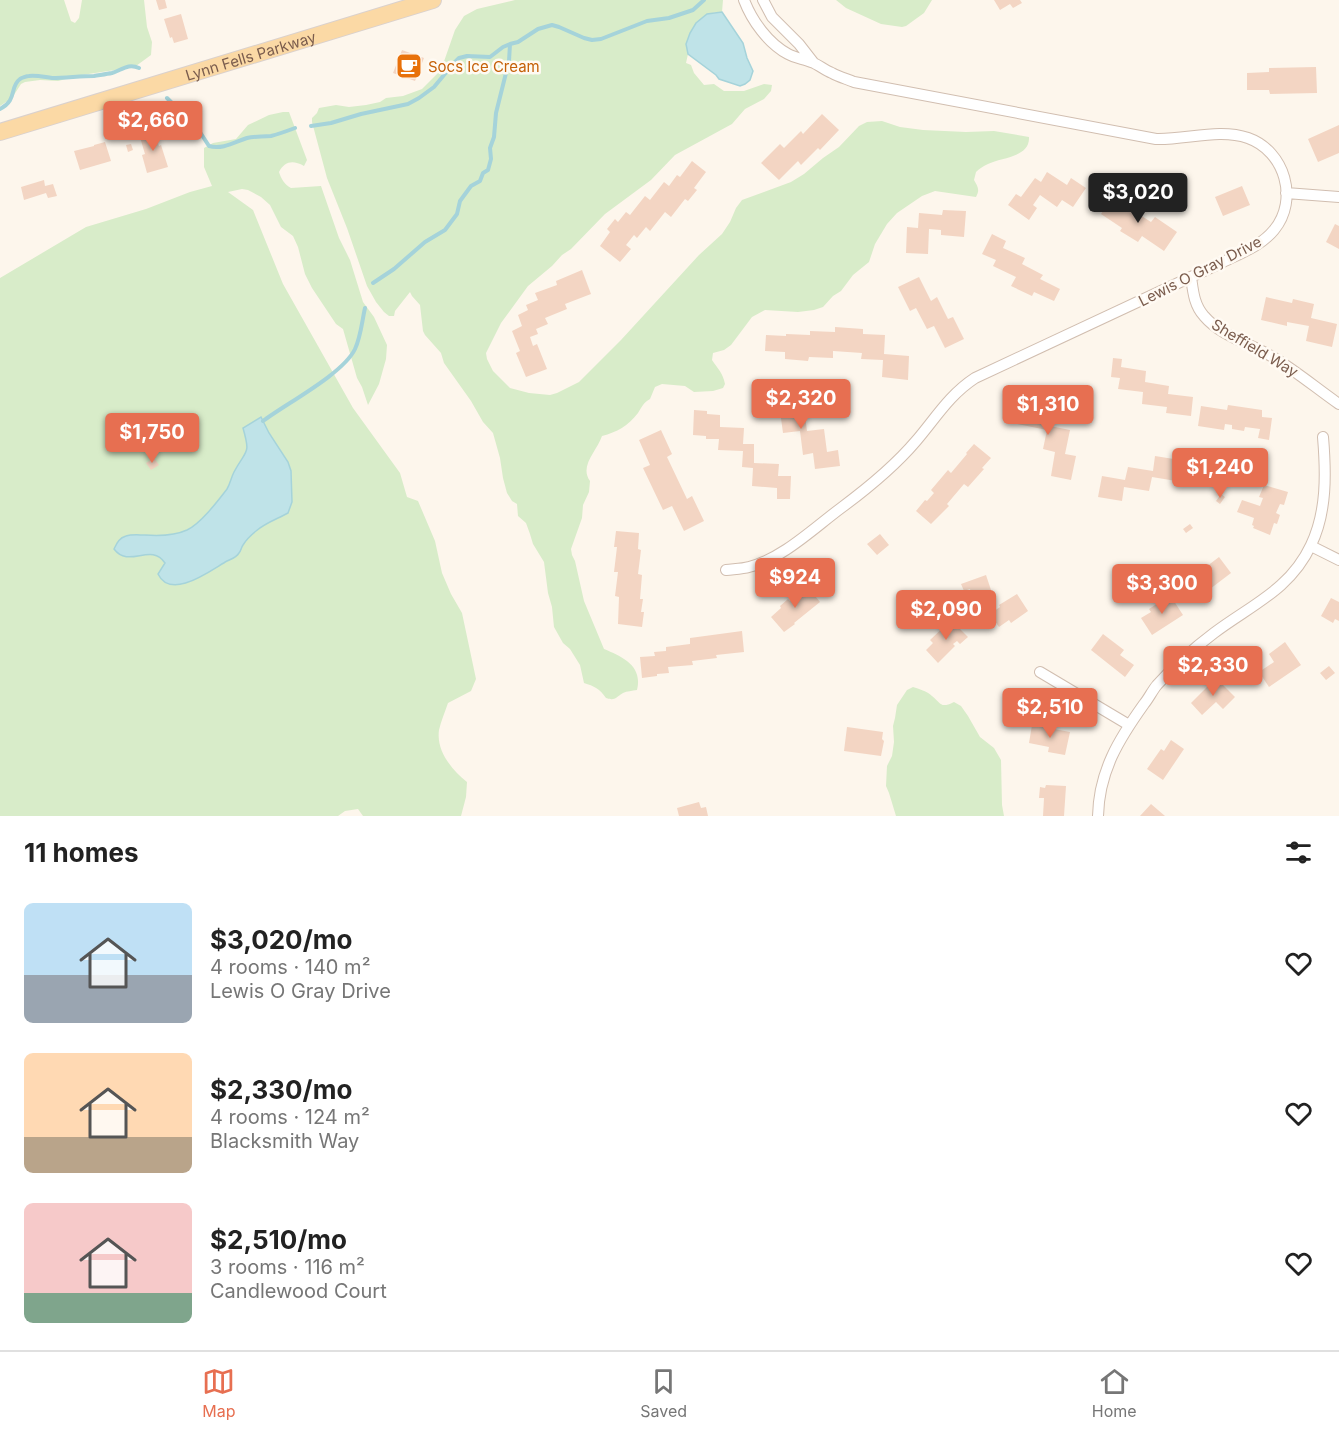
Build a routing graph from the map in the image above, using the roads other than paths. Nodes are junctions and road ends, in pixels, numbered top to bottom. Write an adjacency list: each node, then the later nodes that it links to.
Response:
1 (434, 0): 5 (main road, Lynn Fells Parkway)
2 (744, 0): 4 (street, Lewis O Gray Drive)
3 (763, 0): 4 (street, Lewis O Gray Drive)
4 (813, 62): 6 (street, Lewis O Gray Drive)
5 (0, 132)
6 (1286, 193): 7 (street); 8 (street, Lewis O Gray Drive)
7 (1339, 197)
8 (1191, 277): 9 (street, Sheffield Way); 13 (street, Lewis O Gray Drive)
9 (1339, 404)
10 (1323, 437): 11 (street)
11 (1311, 546): 12 (street); 15 (street)
12 (1339, 560)
13 (726, 570)
14 (1040, 672): 15 (street)
15 (1129, 724): 16 (street)
16 (1098, 816)

